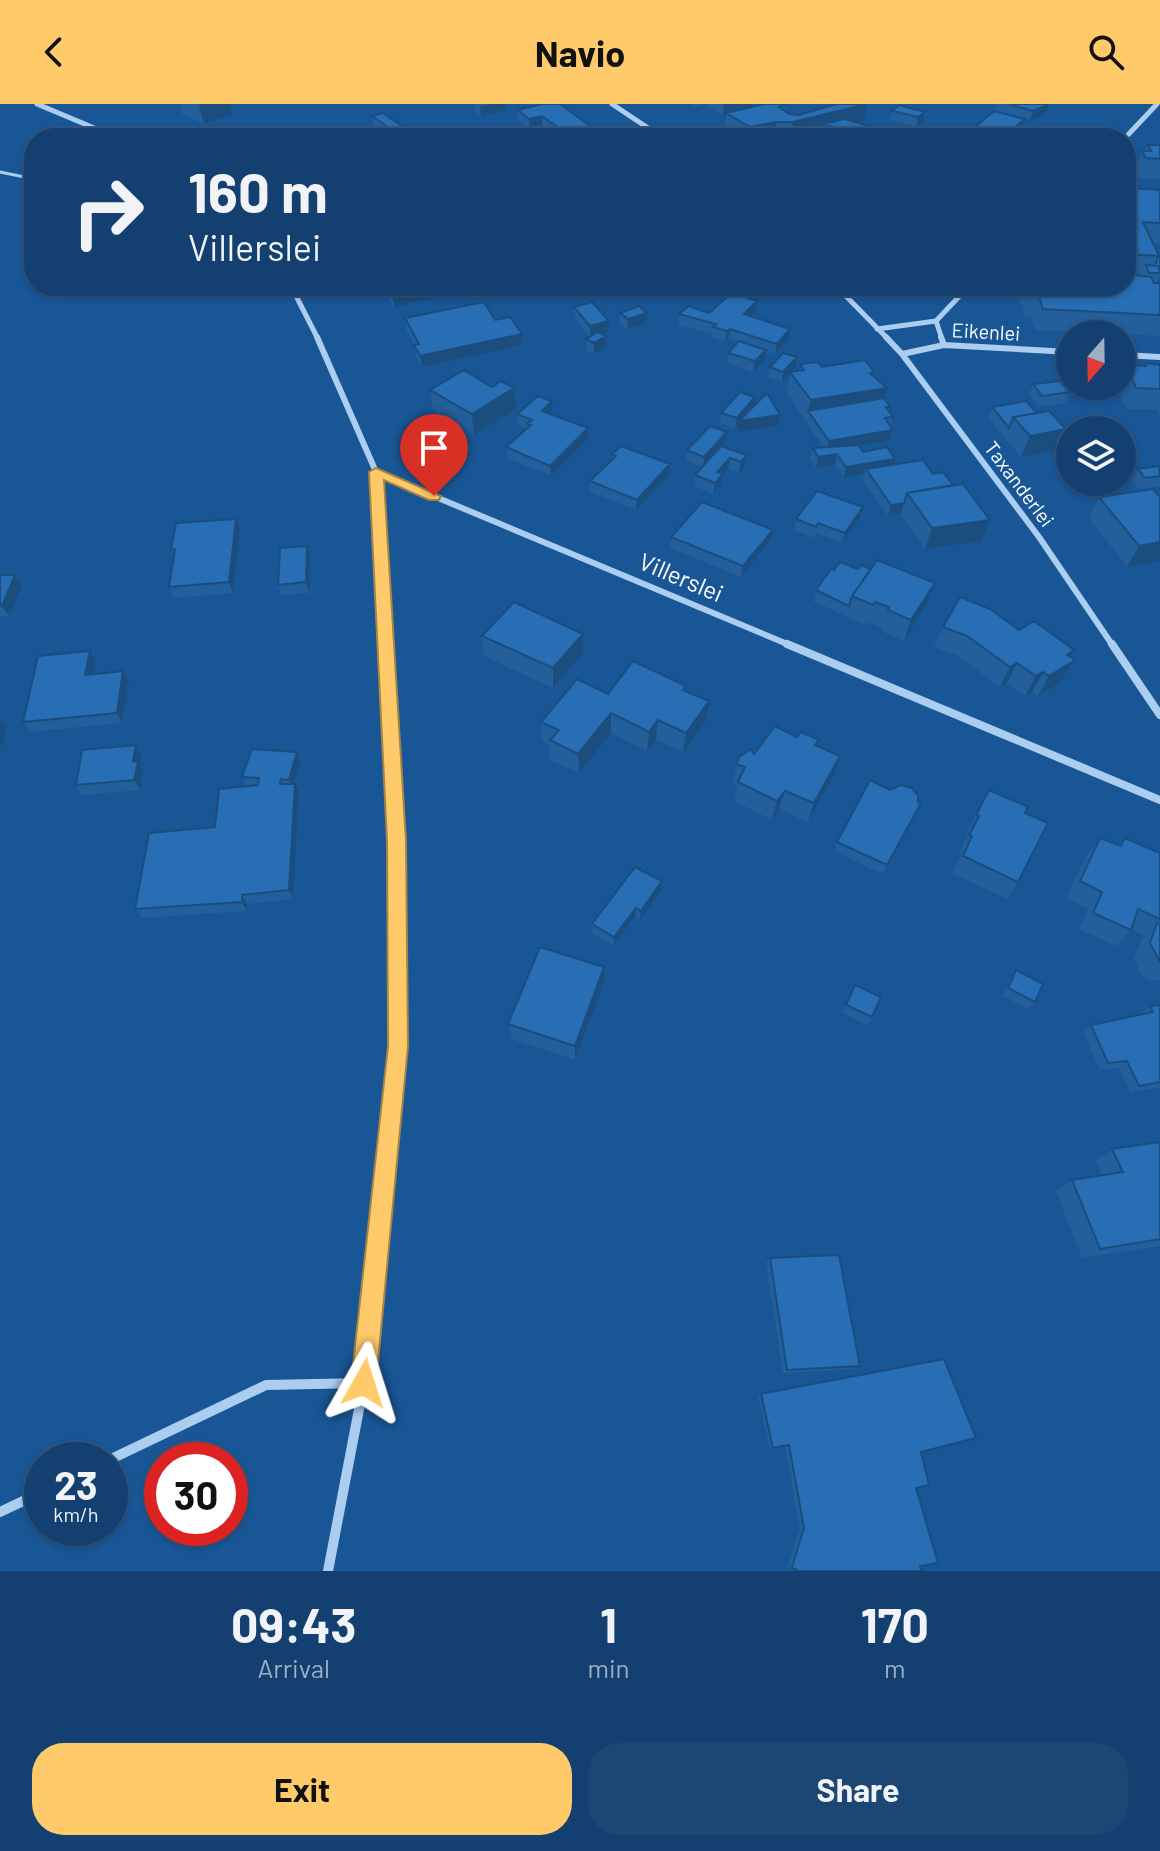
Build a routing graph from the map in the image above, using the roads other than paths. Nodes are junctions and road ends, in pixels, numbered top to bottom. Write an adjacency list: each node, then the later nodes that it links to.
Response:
1 (37, 104): 4 (street)
2 (612, 104): 5 (street)
3 (1157, 104): 6 (street)
4 (94, 128)
5 (648, 128)
6 (1134, 128)
7 (0, 172): 8 (lane)
8 (24, 177)
9 (296, 296): 19 (street)
10 (846, 296): 13 (street, Taxanderlei)
11 (960, 296): 12 (street)
12 (936, 321): 13 (street); 14 (street)
13 (877, 329): 16 (street, Taxanderlei)
14 (944, 345): 15 (street, Eikenlei); 16 (street, Eikenlei)
15 (1056, 351)
16 (902, 354): 20 (street, Taxanderlei)
17 (1136, 356): 18 (street)
18 (1160, 357)
19 (376, 472): 21 (street, Villerslei); 22 (street)
20 (1160, 715)
21 (1160, 800)
22 (364, 1383): 23 (street); 26 (street)
23 (128, 1451)
24 (24, 1501): 25 (street)
25 (0, 1512)
26 (328, 1571)

